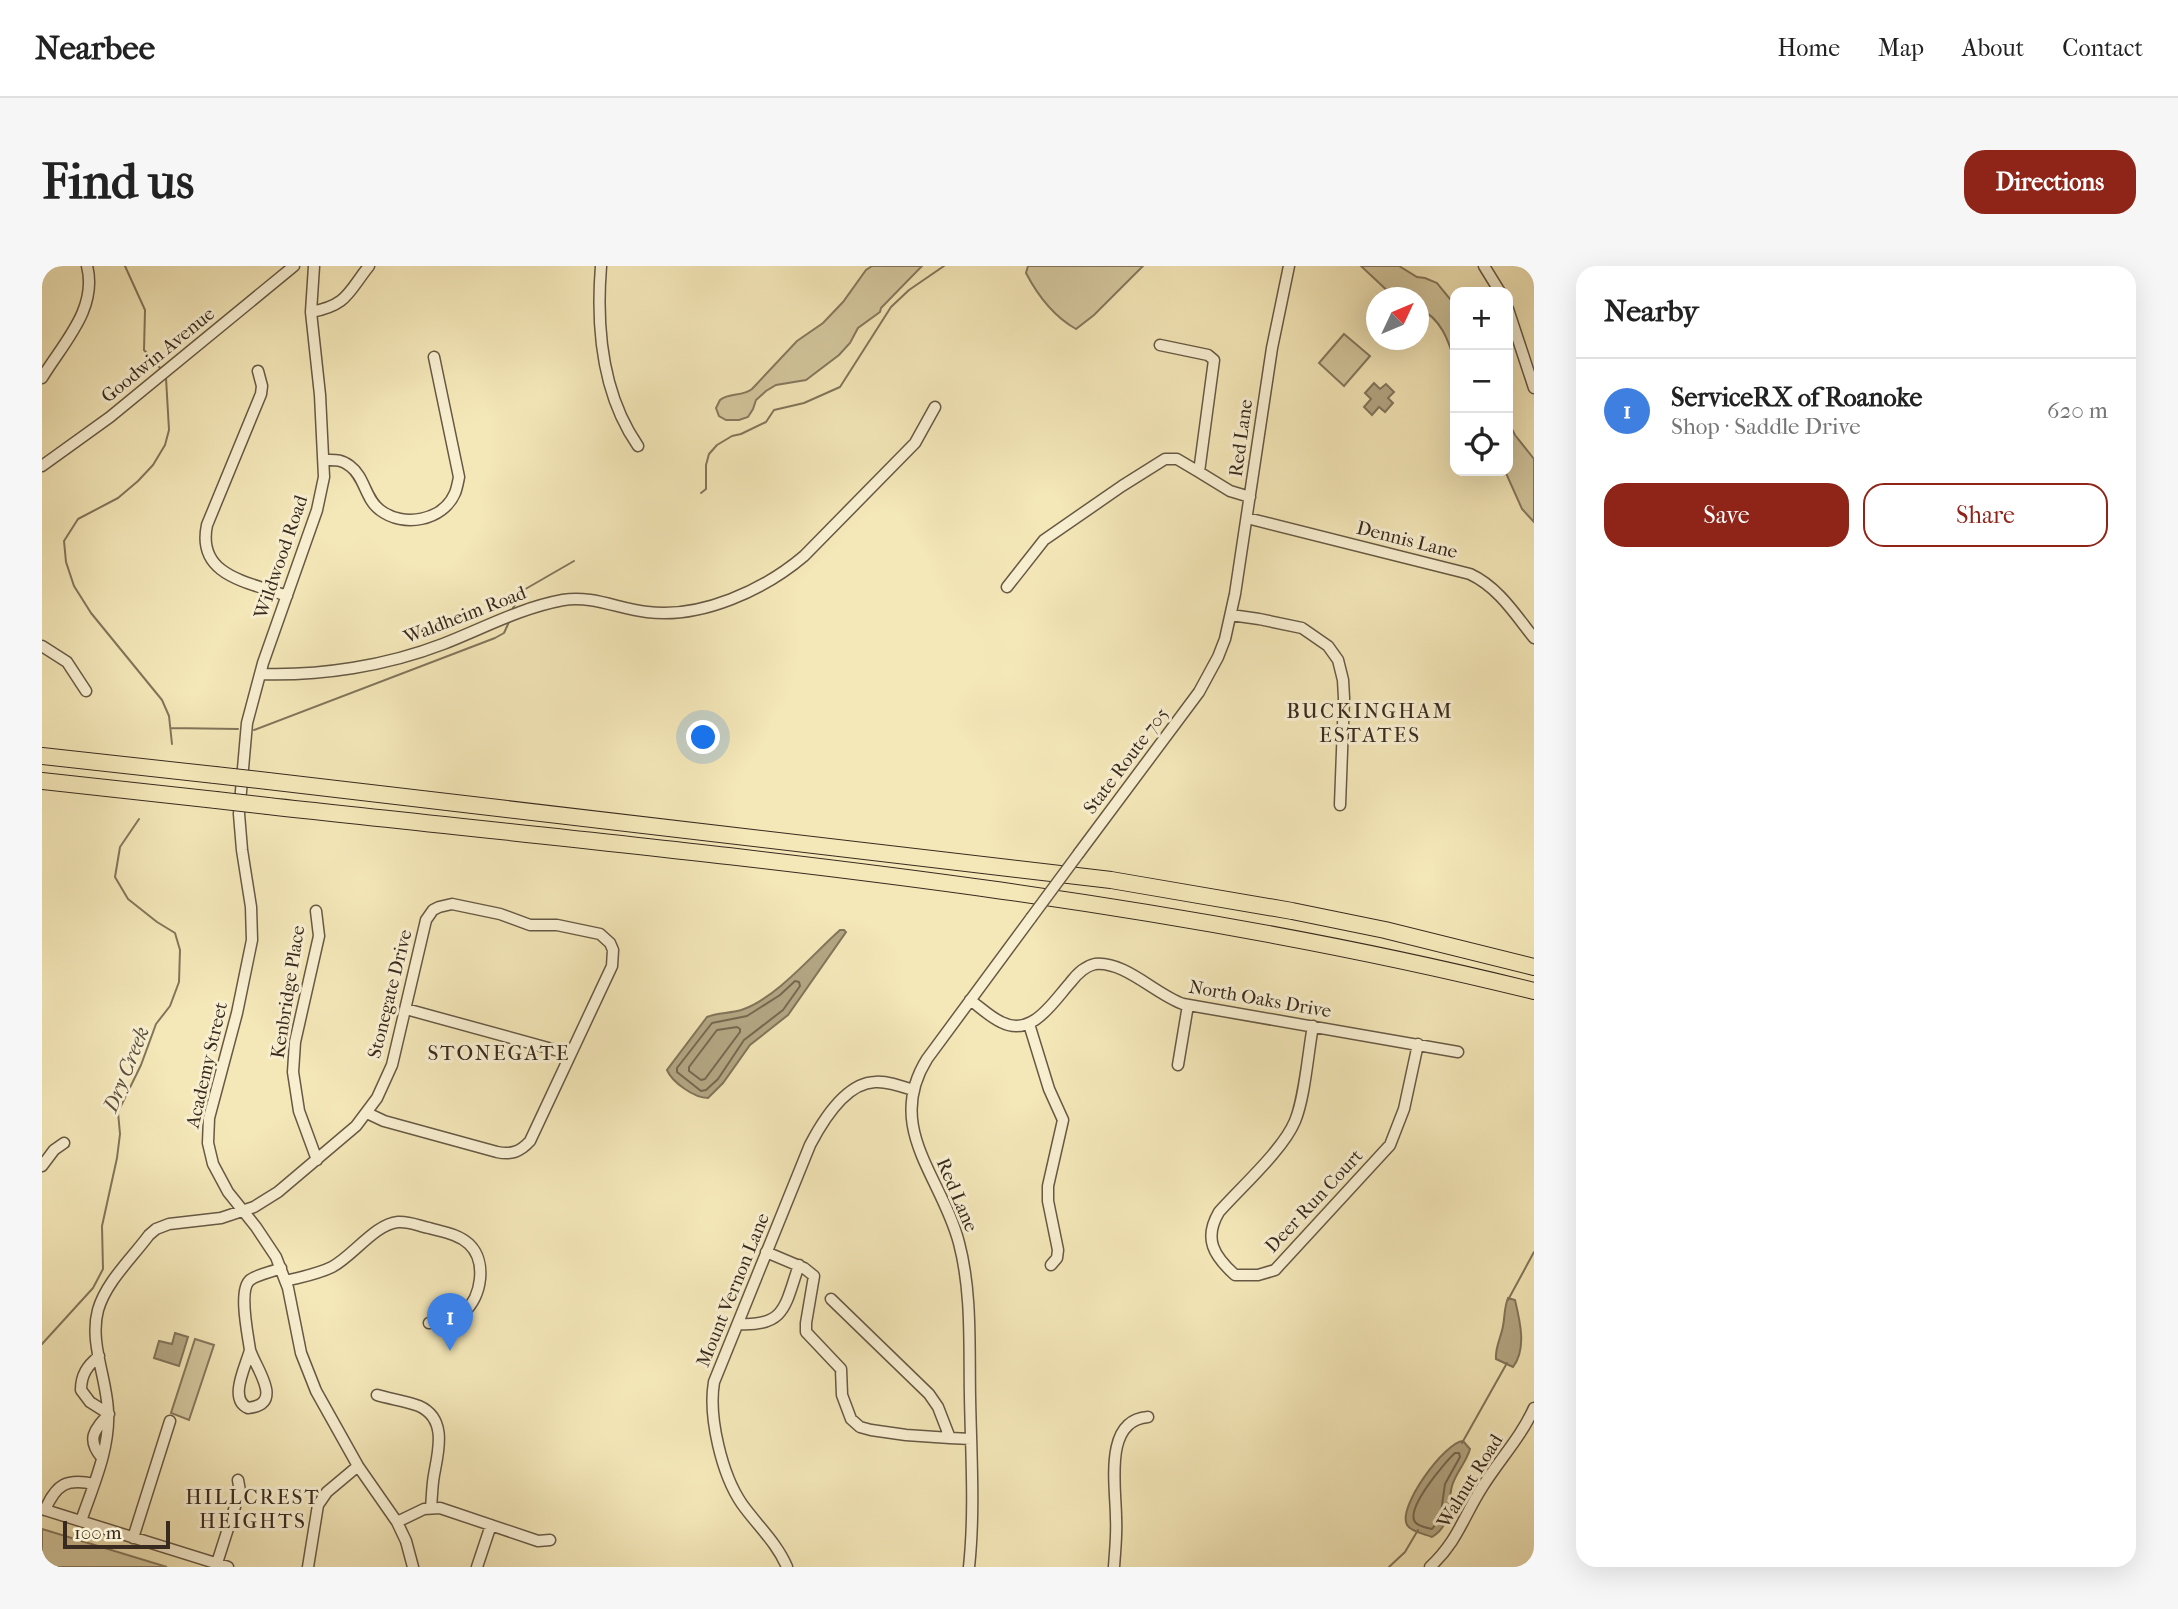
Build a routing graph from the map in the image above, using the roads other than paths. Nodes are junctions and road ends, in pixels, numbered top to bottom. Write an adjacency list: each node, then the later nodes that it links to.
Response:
1 (87, 266): 14 (street)
2 (294, 266): 19 (street, Goodwin Avenue)
3 (314, 266): 9 (street, Wildwood Road)
4 (369, 266): 9 (street)
5 (601, 266): 17 (street)
6 (1289, 266): 21 (street, Red Lane)
7 (1484, 266): 8 (street)
8 (1497, 287)
9 (311, 312): 18 (street, Wildwood Road)
10 (1513, 324): 15 (street)
11 (1160, 345): 20 (street)
12 (434, 358): 18 (street)
13 (258, 371): 24 (street)
14 (42, 377)
15 (1534, 388)
16 (935, 407): 28 (street, Waldheim Road)
17 (638, 446)
18 (325, 460): 24 (street, Wildwood Road)
19 (42, 466)
20 (1199, 472): 21 (street); 23 (street)
21 (1250, 496): 22 (street, Red Lane)
22 (1247, 518): 25 (street, Red Lane); 26 (street, Dennis Lane)
23 (1007, 587)
24 (287, 596): 28 (street, Wildwood Road)
25 (1231, 615): 32 (street); 35 (street, State Route 705, bridge)
26 (1534, 638)
27 (42, 646): 29 (street)
28 (260, 674): 33 (street, Wildwood Road)
29 (86, 691)
30 (42, 756): 36 (highway, bridge)
31 (42, 781): 37 (highway, bridge)
32 (1340, 805)
33 (239, 814): 52 (street, Academy Street)
34 (316, 911): 50 (street, Kenbridge Place)
35 (1031, 918): 38 (street, Red Lane)
36 (1534, 967)
37 (1534, 992)
38 (970, 1000): 41 (street); 47 (street, Red Lane)
39 (1188, 1005): 41 (street, North Oaks Drive); 42 (street, North Oaks Drive); 46 (street)
40 (405, 1009): 45 (street); 45 (street, Stonegate Drive); 48 (street, Stonegate Drive)
41 (1029, 1024): 55 (street)
42 (1312, 1026): 43 (street, North Oaks Drive); 43 (street, Deer Run Court)
43 (1418, 1045): 44 (street, North Oaks Drive)
44 (1458, 1052)
45 (570, 1054): 48 (street, Stonegate Drive)
46 (1178, 1065)
47 (913, 1090): 53 (street, Mount Vernon Lane); 69 (street, Red Lane)
48 (367, 1113): 50 (street, Stonegate Drive)
49 (64, 1143): 51 (street)
50 (317, 1160): 52 (street, Stonegate Drive)
51 (42, 1166)
52 (243, 1212): 56 (street, Academy Street); 62 (street, Stonegate Drive)
53 (766, 1252): 54 (street); 60 (street, Mount Vernon Lane)
54 (799, 1265): 60 (street); 68 (street)
55 (1051, 1265)
56 (281, 1268): 57 (street, Academy Street); 61 (street)
57 (286, 1281): 59 (street); 70 (street, Academy Street)
58 (831, 1299): 68 (street)
59 (429, 1323)
60 (738, 1324): 85 (street, Mount Vernon Lane)
61 (250, 1350): 61 (street)
62 (99, 1356): 65 (street, Stonegate Drive); 65 (street)
63 (377, 1395): 73 (street)
64 (1534, 1408): 88 (street, Walnut Road)
65 (109, 1414): 72 (street)
66 (1148, 1417): 87 (street)
67 (170, 1421): 78 (street)
68 (950, 1438): 69 (street)
69 (971, 1439): 86 (street, Red Lane)
70 (358, 1466): 76 (street, Academy Street); 82 (street)
71 (238, 1480): 80 (street)
72 (94, 1484): 74 (street); 75 (street)
73 (431, 1508): 76 (street); 77 (street)
74 (44, 1509): 75 (street)
75 (82, 1521): 78 (street)
76 (397, 1521): 83 (street, Academy Street)
77 (491, 1525): 79 (street); 84 (street)
78 (133, 1538): 80 (street)
79 (550, 1540)
80 (216, 1563): 81 (street)
81 (228, 1567)
82 (308, 1567)
83 (413, 1567)
84 (477, 1567)
85 (787, 1567)
86 (969, 1567)
87 (1114, 1567)
88 (1430, 1567)

